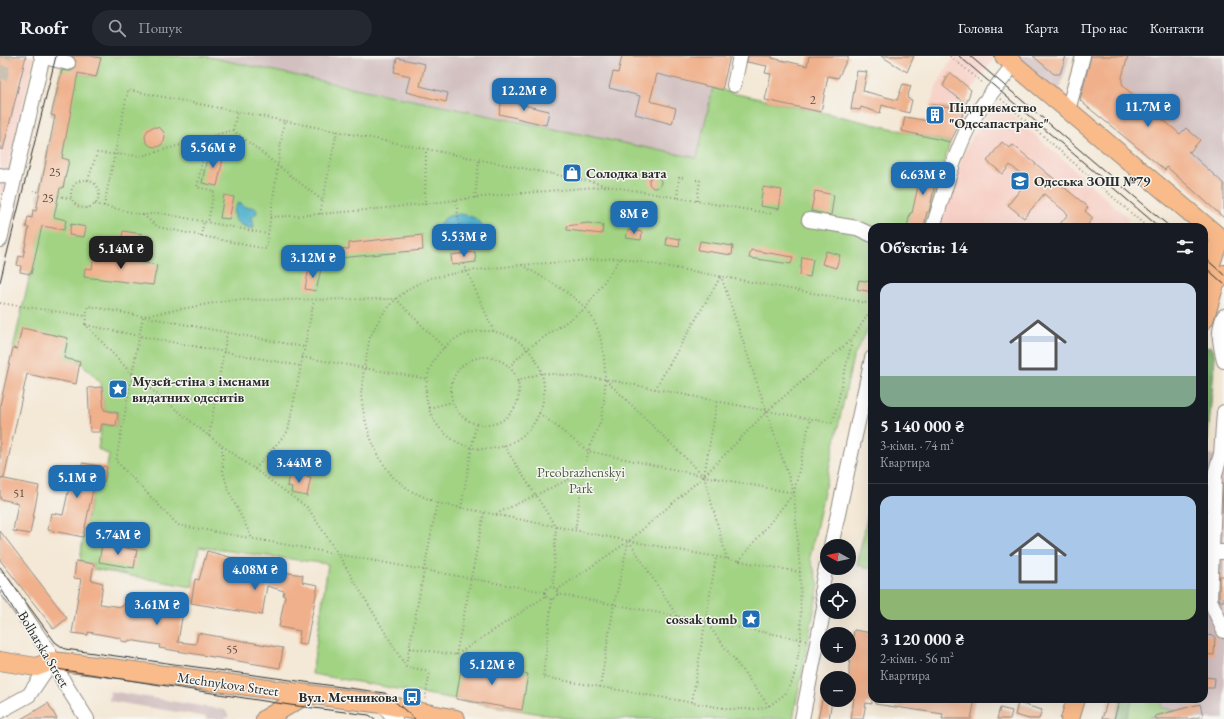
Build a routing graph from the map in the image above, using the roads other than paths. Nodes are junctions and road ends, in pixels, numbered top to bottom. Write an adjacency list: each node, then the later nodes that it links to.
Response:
1 (41, 56): 5 (street); 8 (street); 15 (street)
2 (740, 56): 6 (street)
3 (1083, 56): 7 (street)
4 (1009, 60): 7 (main road); 11 (street)
5 (68, 63)
6 (734, 86)
7 (1068, 110): 12 (main road)
8 (4, 176): 9 (street)
9 (0, 212)
10 (809, 220): 14 (street)
11 (934, 223)
12 (1200, 223)
13 (1208, 230): 16 (main road)
14 (868, 233)
15 (0, 240)
16 (1222, 240): 17 (main road)
17 (1208, 273)
18 (1224, 274): 19 (main road)
19 (1208, 307)
20 (1224, 316): 21 (street)
21 (1224, 361)
22 (868, 376): 24 (street)
23 (1224, 412): 25 (street)
24 (833, 539)
25 (1218, 552): 28 (street)
26 (825, 575): 39 (street)
27 (0, 579): 30 (street, Bolharska Street)
28 (1224, 630)
29 (0, 661): 30 (main road, Mechnykova Street)
30 (52, 661): 31 (main road, Mechnykova Street); 34 (street); 35 (street, Bolharska Street)
31 (306, 695): 33 (main road, Mechnykova Street); 36 (main road)
32 (1075, 703): 40 (main road)
33 (382, 704): 37 (street); 38 (main road, Mechnykova Street)
34 (0, 711)
35 (87, 719)
36 (265, 719)
37 (395, 719)
38 (456, 719)
39 (802, 719)
40 (1070, 719)

